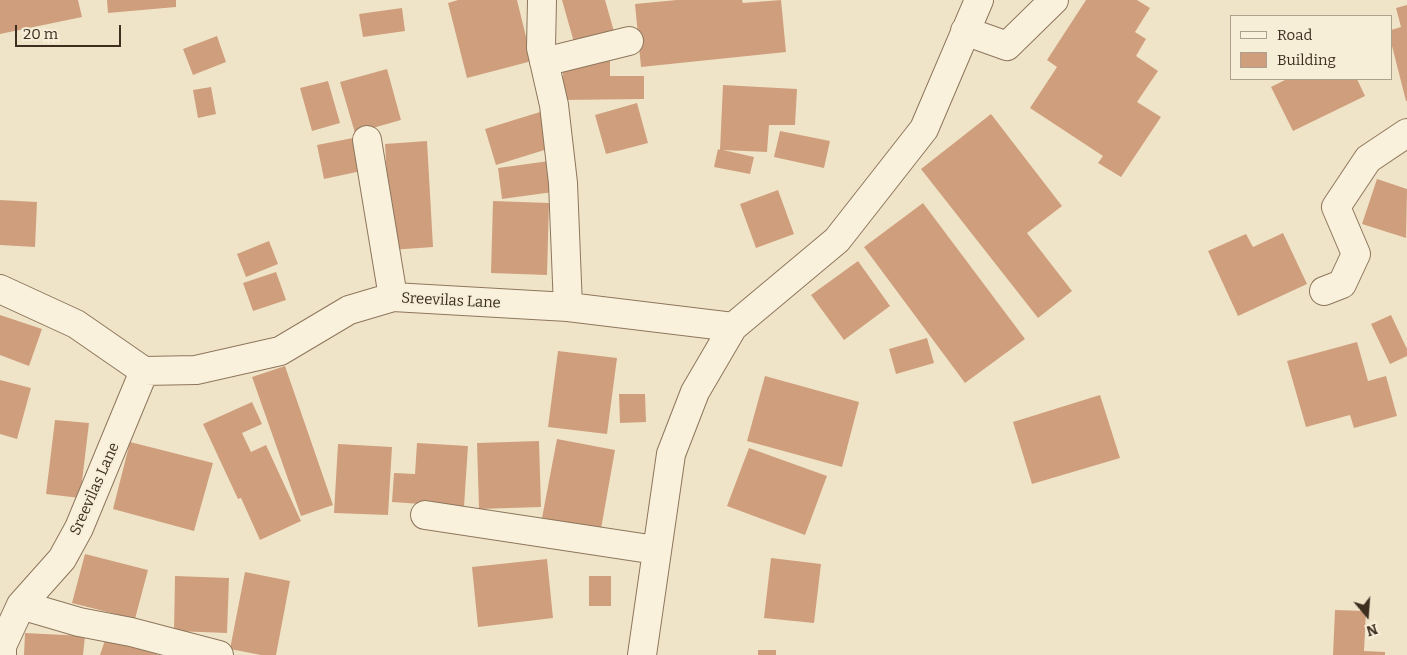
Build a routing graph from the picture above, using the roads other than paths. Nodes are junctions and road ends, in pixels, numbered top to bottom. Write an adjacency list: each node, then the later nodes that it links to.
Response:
1 (542, 0): 6 (street)
2 (979, 0): 4 (street)
3 (1054, 0): 4 (street)
4 (966, 32): 13 (street)
5 (629, 41): 6 (street)
6 (544, 62): 12 (street)
7 (1407, 133): 10 (street)
8 (366, 140): 11 (street)
9 (0, 289): 14 (street)
10 (1324, 291)
11 (393, 297): 12 (street, Sreevilas Lane); 14 (street, Sreevilas Lane)
12 (568, 307): 13 (street, Sreevilas Lane)
13 (733, 327): 16 (street)
14 (144, 371): 17 (street, Sreevilas Lane)
15 (425, 515): 16 (street)
16 (656, 550): 20 (street)
17 (21, 605): 18 (street, Sreevilas Lane); 19 (street)
18 (2, 655)
19 (219, 655)
20 (642, 655)

